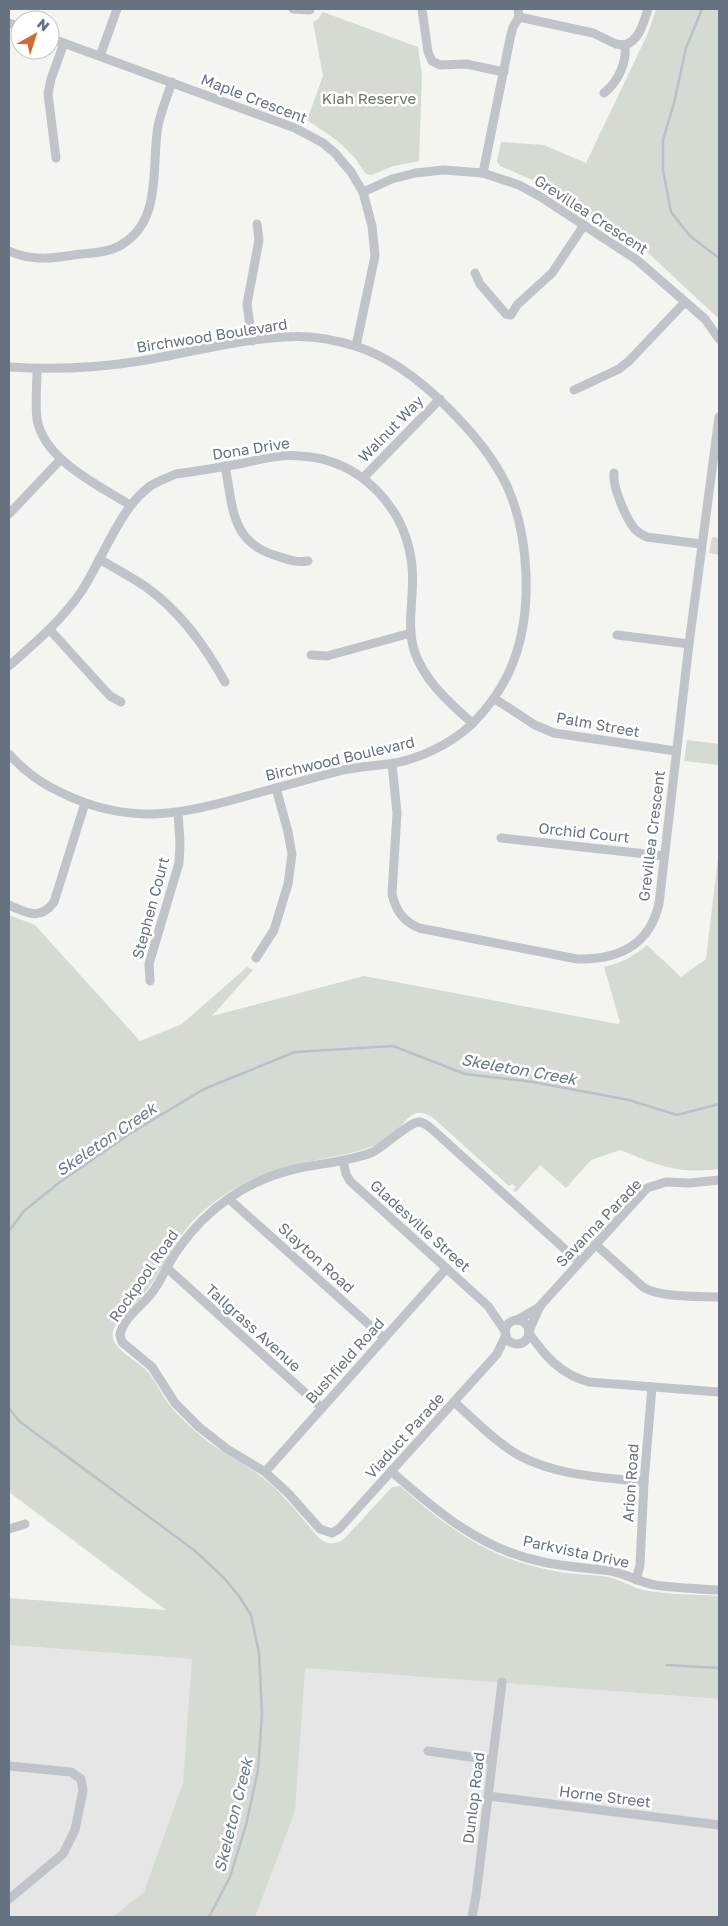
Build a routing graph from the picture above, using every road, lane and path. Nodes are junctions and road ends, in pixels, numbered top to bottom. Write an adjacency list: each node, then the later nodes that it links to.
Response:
1 (117, 9): 10 (street)
2 (293, 9): 5 (street)
3 (422, 9): 11 (street)
4 (648, 9): 9 (street)
5 (310, 10)
6 (519, 13): 9 (street); 11 (street)
7 (60, 42): 8 (street, Maple Crescent)
8 (64, 43): 10 (street, Maple Crescent); 14 (street)
9 (625, 46): 13 (street)
10 (100, 56): 12 (street, Maple Crescent)
11 (504, 72): 15 (street)
12 (172, 82): 16 (street, Maple Crescent); 19 (street)
13 (604, 93)
14 (56, 158)
15 (483, 173): 16 (street, Grevillea Crescent); 18 (street, Grevillea Crescent)
16 (363, 192): 24 (street, Maple Crescent)
17 (257, 224): 23 (street)
18 (584, 225): 20 (street); 21 (street, Grevillea Crescent)
19 (9, 251)
20 (475, 272)
21 (684, 302): 22 (street, Grevillea Crescent); 27 (street)
22 (719, 339)
23 (252, 341): 24 (street, Birchwood Boulevard); 26 (street, Birchwood Boulevard)
24 (356, 346): 28 (street, Birchwood Boulevard)
25 (9, 368): 26 (street, Birchwood Boulevard)
26 (37, 369): 30 (street)
27 (574, 390)
28 (440, 399): 33 (street, Walnut Way); 46 (street, Birchwood Boulevard)
29 (719, 417): 36 (street, Grevillea Crescent)
30 (61, 459): 34 (street); 35 (street)
31 (225, 466): 33 (street, Dona Drive); 34 (street, Dona Drive); 38 (street)
32 (614, 473): 36 (street)
33 (363, 478): 40 (street, Dona Drive)
34 (130, 505): 37 (street, Dona Drive)
35 (9, 514)
36 (701, 544): 42 (street, Grevillea Crescent)
37 (99, 559): 39 (street, Dona Drive); 45 (street)
38 (308, 561)
39 (50, 630): 44 (street, Dona Drive); 47 (street)
40 (411, 633): 43 (street); 48 (street, Dona Drive)
41 (616, 635): 42 (street)
42 (689, 644): 49 (street, Grevillea Crescent)
43 (311, 655)
44 (9, 666)
45 (225, 682)
46 (495, 699): 48 (street, Birchwood Boulevard); 49 (street, Palm Street)
47 (121, 702)
48 (472, 723): 51 (street, Birchwood Boulevard)
49 (676, 751): 56 (street, Grevillea Crescent)
50 (9, 754): 53 (street, Birchwood Boulevard)
51 (392, 764): 52 (street, Birchwood Boulevard); 56 (street, Grevillea Crescent)
52 (276, 788): 54 (street, Birchwood Boulevard); 58 (street)
53 (85, 803): 54 (street, Birchwood Boulevard); 57 (street)
54 (178, 813): 59 (street, Stephen Court)
55 (501, 838): 56 (street, Orchid Court)
56 (664, 856)
57 (9, 905)
58 (256, 958)
59 (150, 981)
60 (343, 1160): 62 (street, Rockpool Road); 64 (street, Rockpool Road); 66 (street, Gladesville Street)
61 (719, 1180): 63 (street, Savanna Parade)
62 (229, 1199): 65 (street, Rockpool Road); 73 (street, Slayton Road)
63 (595, 1244): 64 (street, Savanna Parade); 67 (street)
64 (579, 1262): 69 (street, Savanna Parade)
65 (166, 1268): 80 (street, Tallgrass Avenue); 82 (street, Rockpool Road)
66 (446, 1270): 68 (street, Gladesville Street); 73 (street, Bushfield Road)
67 (719, 1297)
68 (488, 1306): 70 (street, Gladesville Street); 72 (street, Gladesville Street)
69 (540, 1306): 70 (street, Savanna Parade); 71 (street, Savanna Parade)
70 (516, 1320): 71 (street); 72 (street)
71 (529, 1332): 74 (street); 76 (street)
72 (505, 1333): 74 (street); 75 (street, Viaduct Parade)
73 (384, 1338): 80 (street, Bushfield Road)
74 (519, 1343): 75 (street, Viaduct Parade); 76 (street)
75 (497, 1354): 79 (street, Viaduct Parade)
76 (545, 1355): 77 (street)
77 (652, 1387): 78 (street); 83 (street, Arion Road)
78 (719, 1392)
79 (454, 1402): 81 (street, Viaduct Parade); 83 (street)
80 (322, 1408): 82 (street, Bushfield Road)
81 (391, 1471): 86 (street, Viaduct Parade); 87 (street, Parkvista Drive)
82 (265, 1472): 86 (street, Rockpool Road)
83 (644, 1482): 87 (street, Arion Road)
84 (26, 1524): 85 (street)
85 (9, 1529)
86 (330, 1533)
87 (636, 1580): 88 (street, Parkvista Drive)
88 (719, 1590)
89 (502, 1682): 91 (street, Dunlop Road)
90 (428, 1752): 91 (street)
91 (492, 1760): 93 (street, Dunlop Road)
92 (9, 1766): 95 (street)
93 (488, 1796): 94 (street, Horne Street); 96 (street, Dunlop Road)
94 (719, 1825)
95 (9, 1899)
96 (473, 1916)

